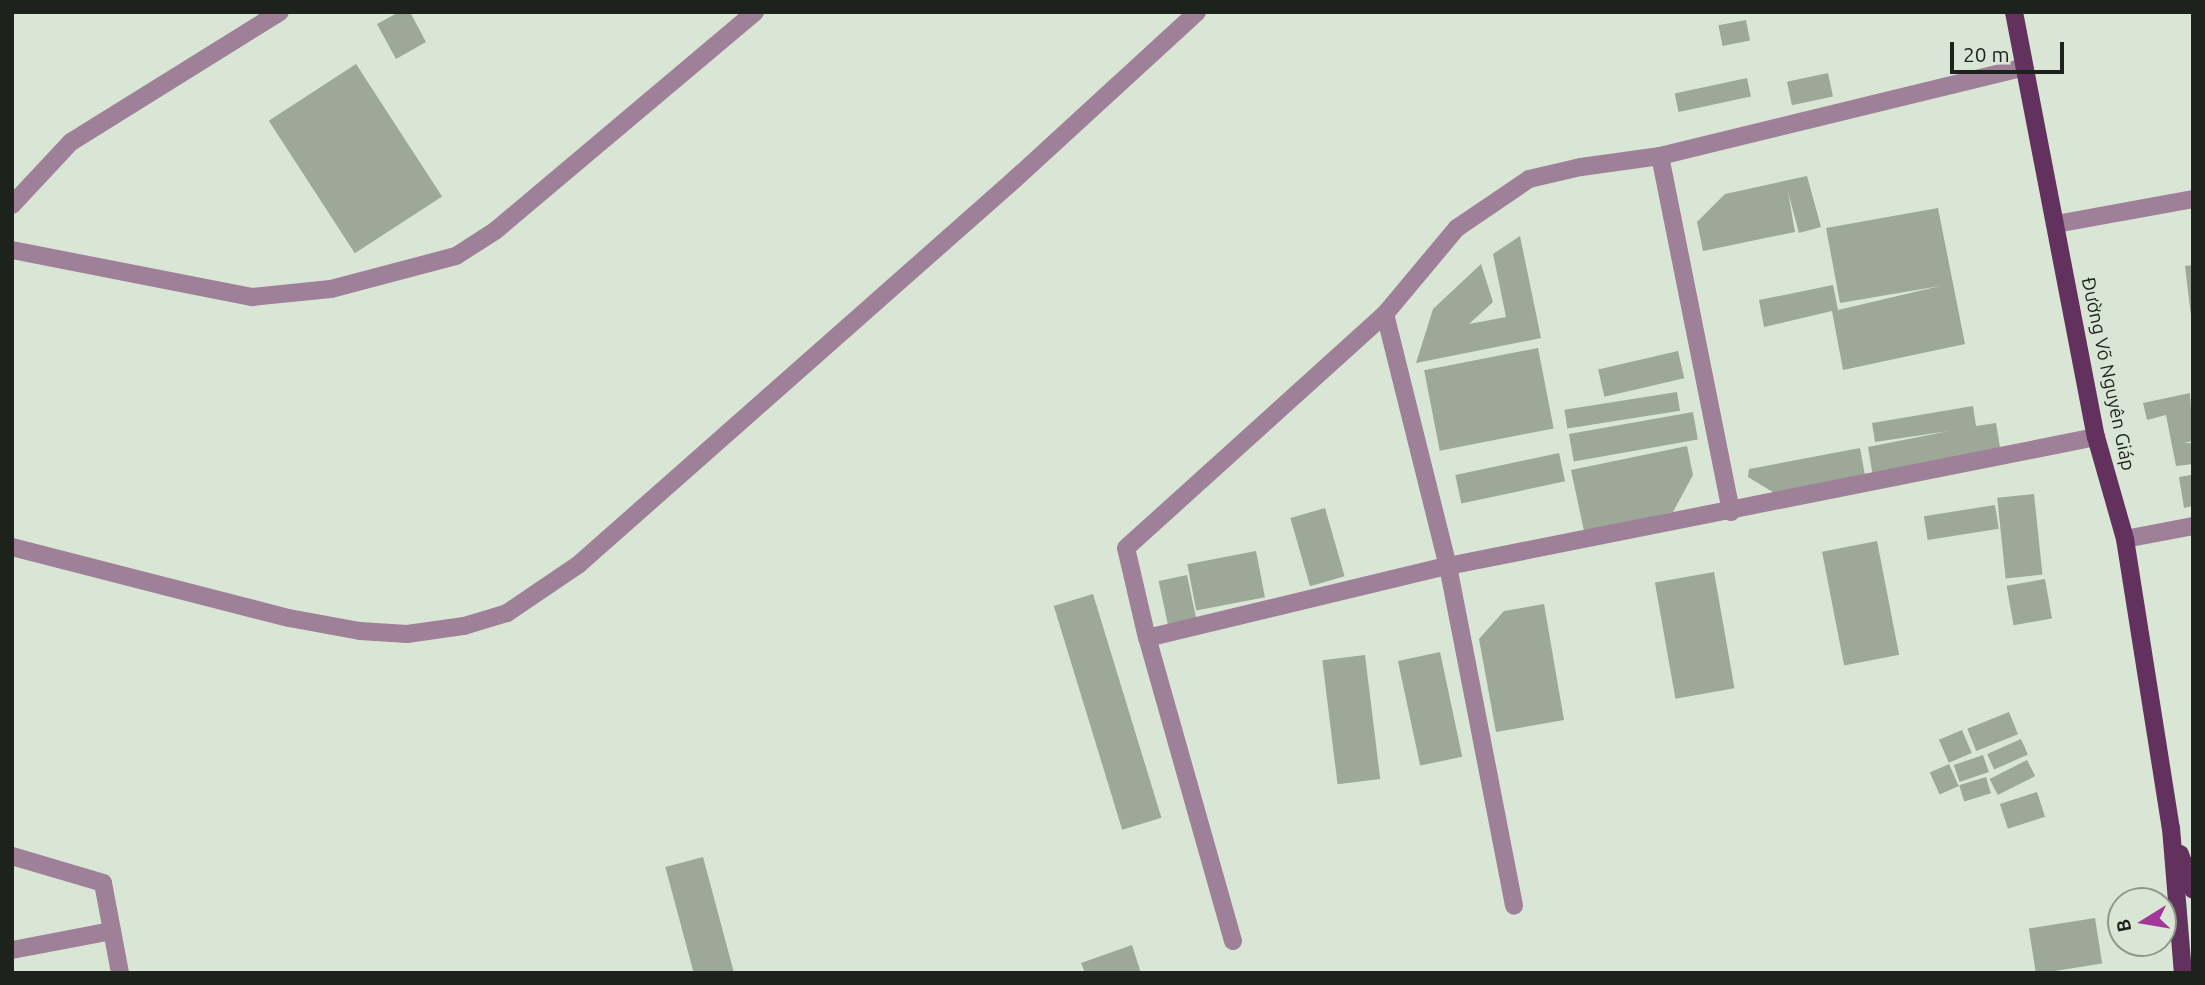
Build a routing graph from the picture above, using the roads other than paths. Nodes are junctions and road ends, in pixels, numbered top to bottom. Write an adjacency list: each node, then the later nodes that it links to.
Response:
1 (280, 12): 8 (street)
2 (755, 12): 10 (street)
3 (1197, 12): 16 (street)
4 (2014, 12): 5 (main road, Đường Võ Nguyên Giáp)
5 (2024, 67): 6 (street); 9 (main road, Đường Võ Nguyên Giáp)
6 (1660, 156): 11 (street); 13 (street)
7 (2193, 199): 9 (street)
8 (12, 205)
9 (2056, 224): 12 (main road, Đường Võ Nguyên Giáp)
10 (12, 250)
11 (1385, 314): 17 (street); 18 (street)
12 (2096, 437): 13 (street); 15 (main road, Đường Võ Nguyên Giáp)
13 (1731, 512): 17 (street)
14 (2193, 526): 15 (street)
15 (2125, 539): 19 (main road, Đường Võ Nguyên Giáp)
16 (12, 547)
17 (1448, 566): 18 (street); 22 (street)
18 (1147, 638): 24 (street)
19 (2171, 828): 21 (main road, Đường Võ Nguyên Giáp); 27 (main road, Đường Võ Nguyên Giáp)
20 (12, 856): 23 (street)
21 (2193, 890)
22 (1514, 906)
23 (112, 931): 25 (street); 26 (street)
24 (1233, 941)
25 (12, 950)
26 (120, 973)
27 (2183, 973)

